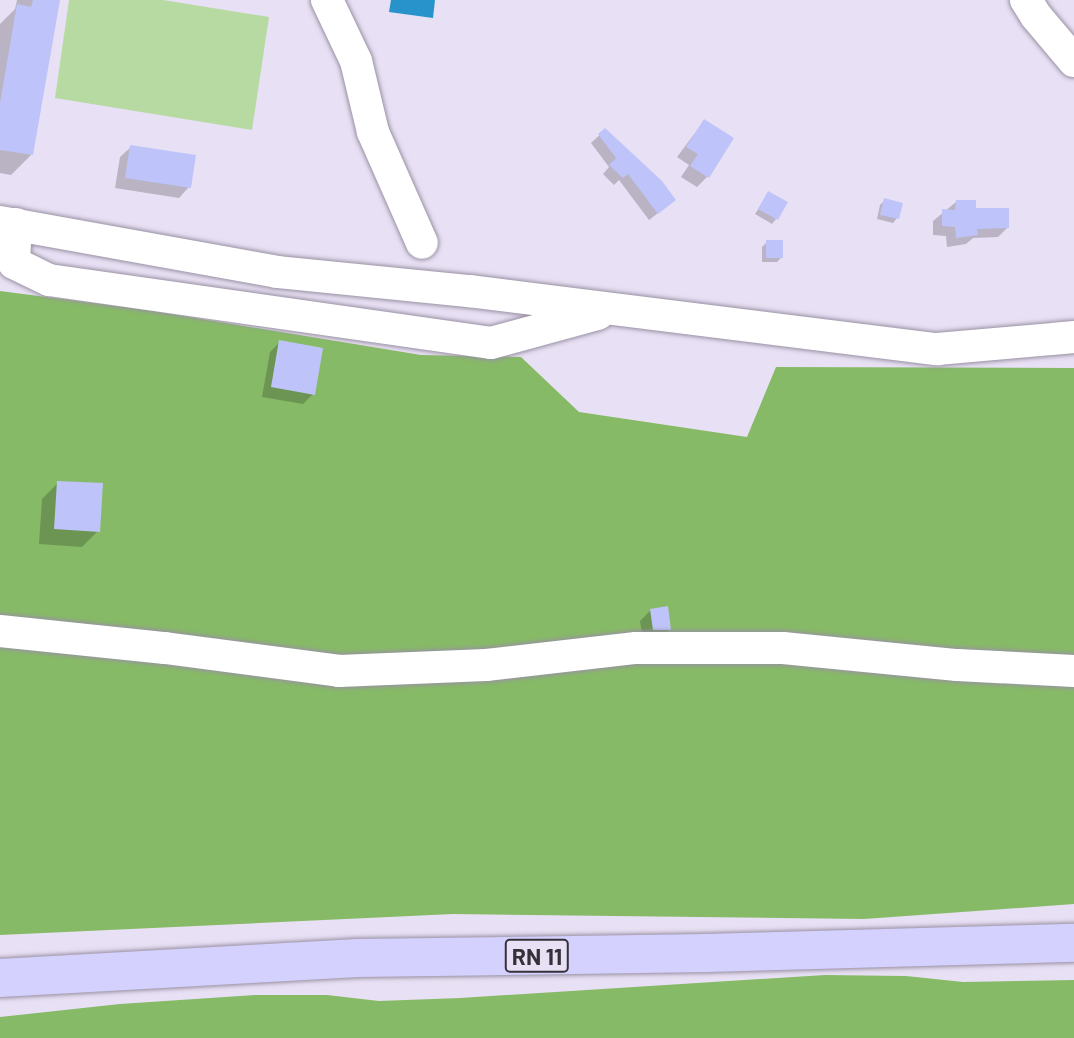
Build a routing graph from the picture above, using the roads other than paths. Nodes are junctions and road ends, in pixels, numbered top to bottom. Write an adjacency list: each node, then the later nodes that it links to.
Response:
1 (327, 0): 5 (street)
2 (1026, 0): 3 (street)
3 (1074, 61)
4 (8, 223): 6 (street); 6 (street)
5 (422, 243)
6 (614, 310): 7 (street)
7 (1074, 337)
8 (0, 631): 9 (street)
9 (1074, 671)
10 (1074, 943): 11 (main road, RN 11)
11 (0, 978)

